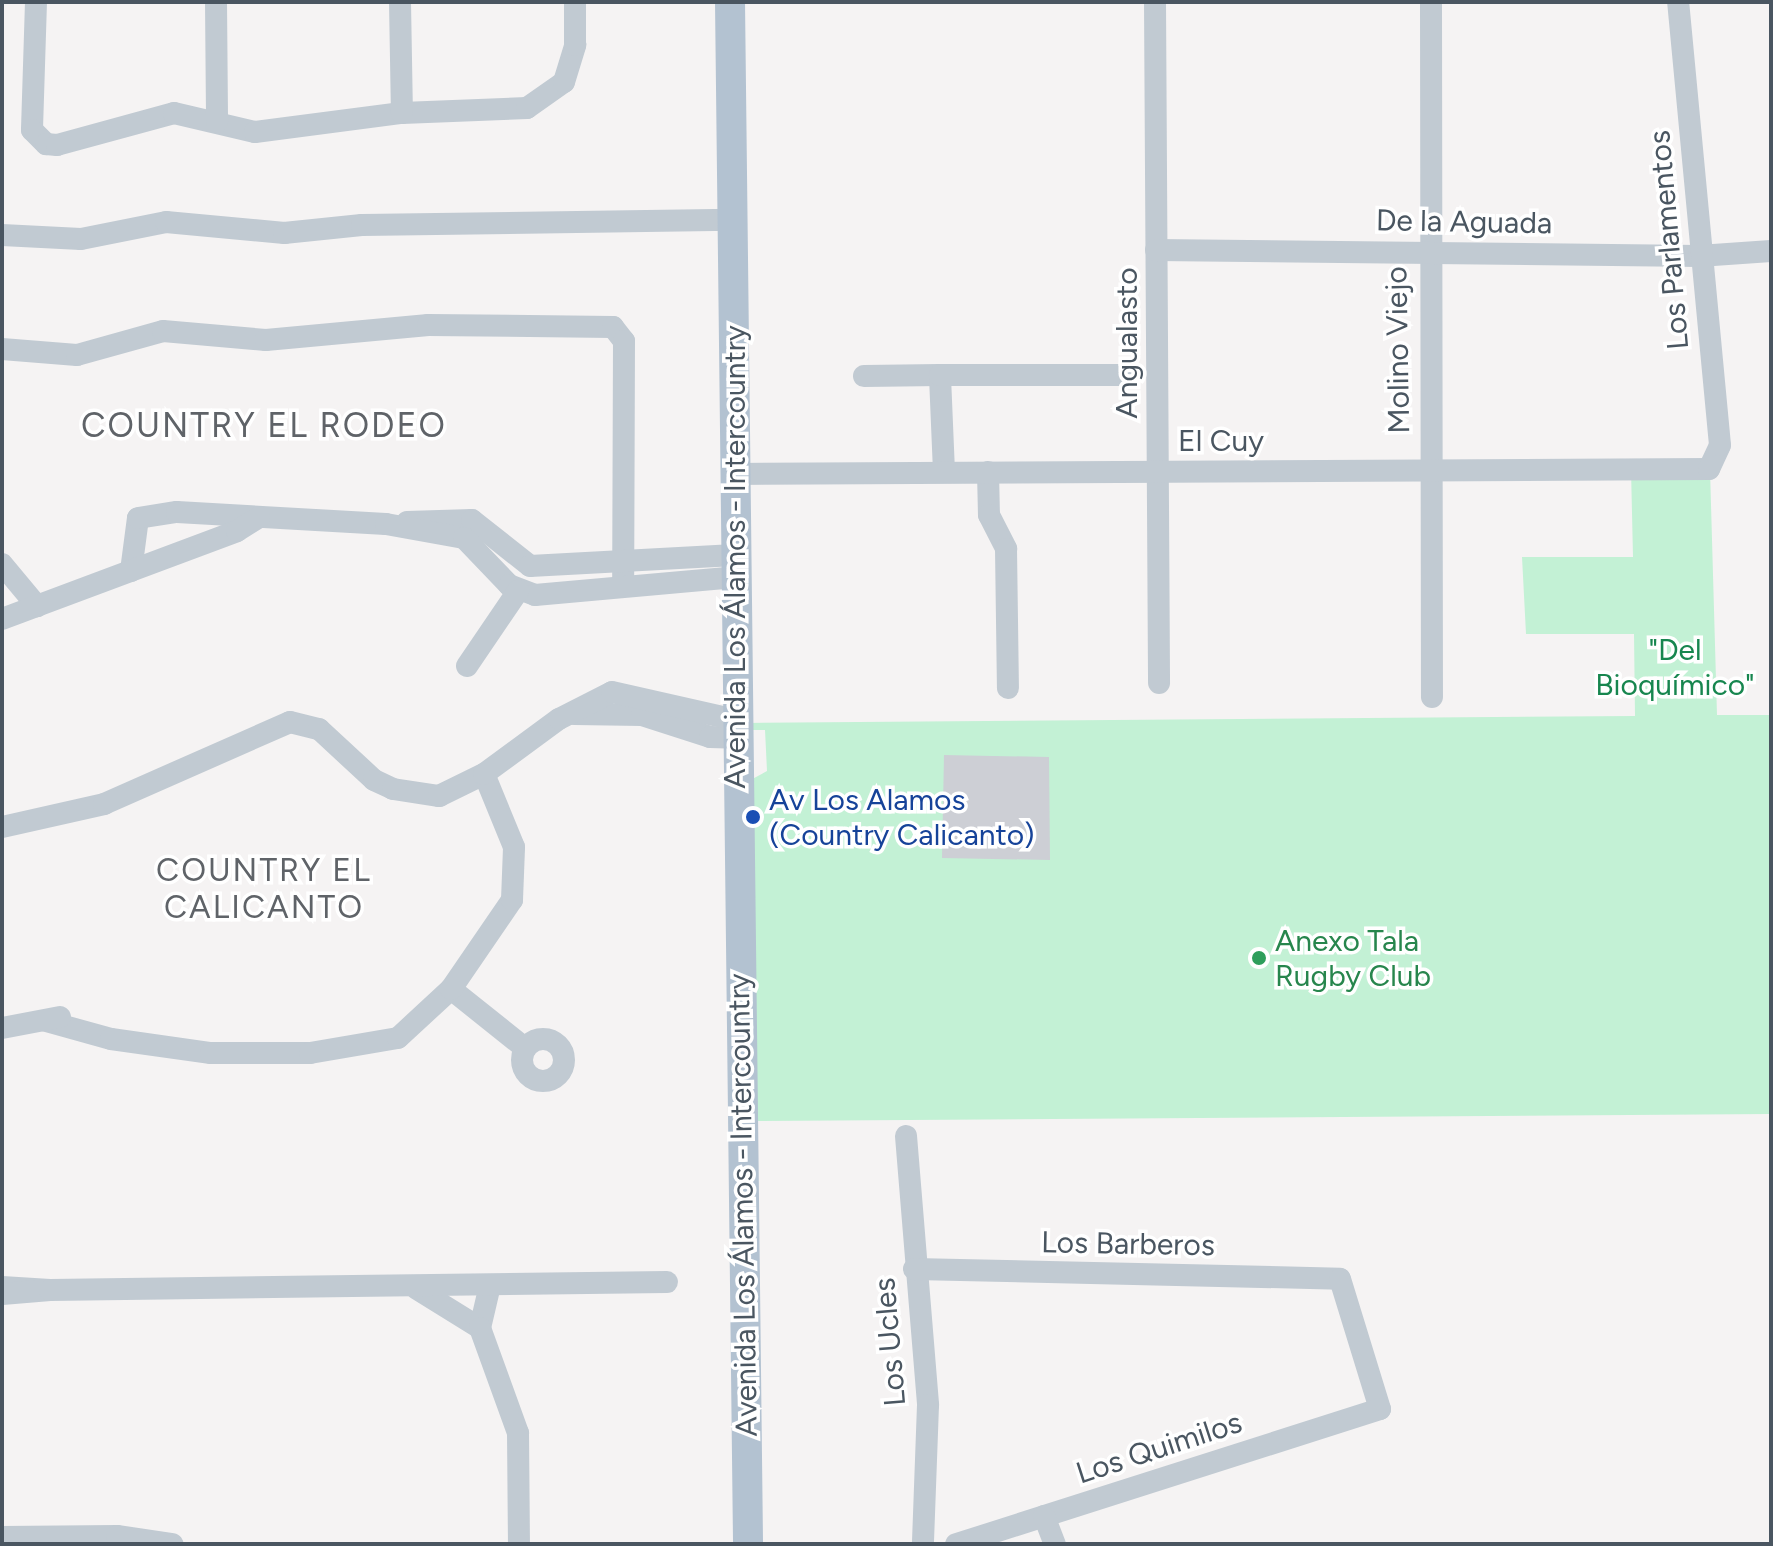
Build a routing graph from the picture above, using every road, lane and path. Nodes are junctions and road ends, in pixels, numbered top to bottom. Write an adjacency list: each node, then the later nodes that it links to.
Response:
1 (36, 2): 10 (street)
2 (216, 2): 10 (street)
3 (400, 2): 9 (street)
4 (575, 2): 9 (street)
5 (730, 2): 11 (main road, Avenida Los Álamos - Intercountry)
6 (1155, 2): 13 (street, Angualasto)
7 (1431, 2): 14 (street, Molino Viejo)
8 (1678, 2): 16 (street, Los Parlamentos)
9 (402, 113): 10 (street)
10 (217, 122)
11 (732, 220): 12 (street); 26 (main road, Avenida Los Álamos - Intercountry)
12 (2, 235)
13 (1156, 250): 14 (street, De la Aguada); 23 (street, Angualasto)
14 (1427, 251): 16 (street, De la Aguada); 22 (street, Molino Viejo)
15 (1771, 251): 16 (street, De la Aguada)
16 (1699, 256): 21 (street, Los Parlamentos)
17 (2, 349): 29 (street)
18 (940, 375): 19 (street); 20 (street); 24 (street)
19 (1123, 375)
20 (864, 376)
21 (1709, 469): 22 (street, El Cuy)
22 (1430, 470): 23 (street, El Cuy); 40 (street, Molino Viejo)
23 (1157, 471): 25 (street, El Cuy); 38 (street, Angualasto)
24 (944, 472): 25 (street, El Cuy); 26 (street, El Cuy)
25 (988, 472): 39 (street)
26 (734, 474): 31 (main road, Avenida Los Álamos - Intercountry)
27 (259, 517): 28 (street); 32 (street); 32 (street)
28 (386, 524): 29 (street); 34 (street)
29 (622, 561): 31 (street); 33 (street)
30 (2, 564): 35 (street)
31 (735, 566): 33 (street); 41 (main road, Avenida Los Álamos - Intercountry)
32 (131, 571): 35 (street)
33 (623, 584): 34 (street)
34 (518, 591): 37 (street)
35 (37, 606): 36 (street)
36 (2, 619)
37 (467, 666)
38 (1159, 683)
39 (1008, 688)
40 (1432, 697)
41 (736, 729): 42 (street); 61 (main road, Avenida Los Álamos - Intercountry)
42 (484, 774): 43 (street); 44 (street)
43 (2, 827)
44 (451, 989): 45 (street); 46 (street)
45 (2, 1028)
46 (525, 1048)
47 (906, 1136): 48 (street, Los Ucles)
48 (914, 1269): 56 (street, Los Barberos); 62 (street, Los Ucles)
49 (667, 1282): 50 (street)
50 (490, 1285): 51 (street); 55 (street)
51 (413, 1286): 53 (street); 55 (street)
52 (2, 1287): 53 (street)
53 (50, 1290): 54 (street)
54 (2, 1294)
55 (480, 1328): 60 (street)
56 (1380, 1409): 57 (street, Los Quimilos)
57 (1044, 1516): 63 (street, Los Quimilos); 64 (street)
58 (2, 1537): 59 (street)
59 (172, 1544)
60 (519, 1544)
61 (748, 1544)
62 (923, 1544)
63 (956, 1544)
64 (1055, 1544)

